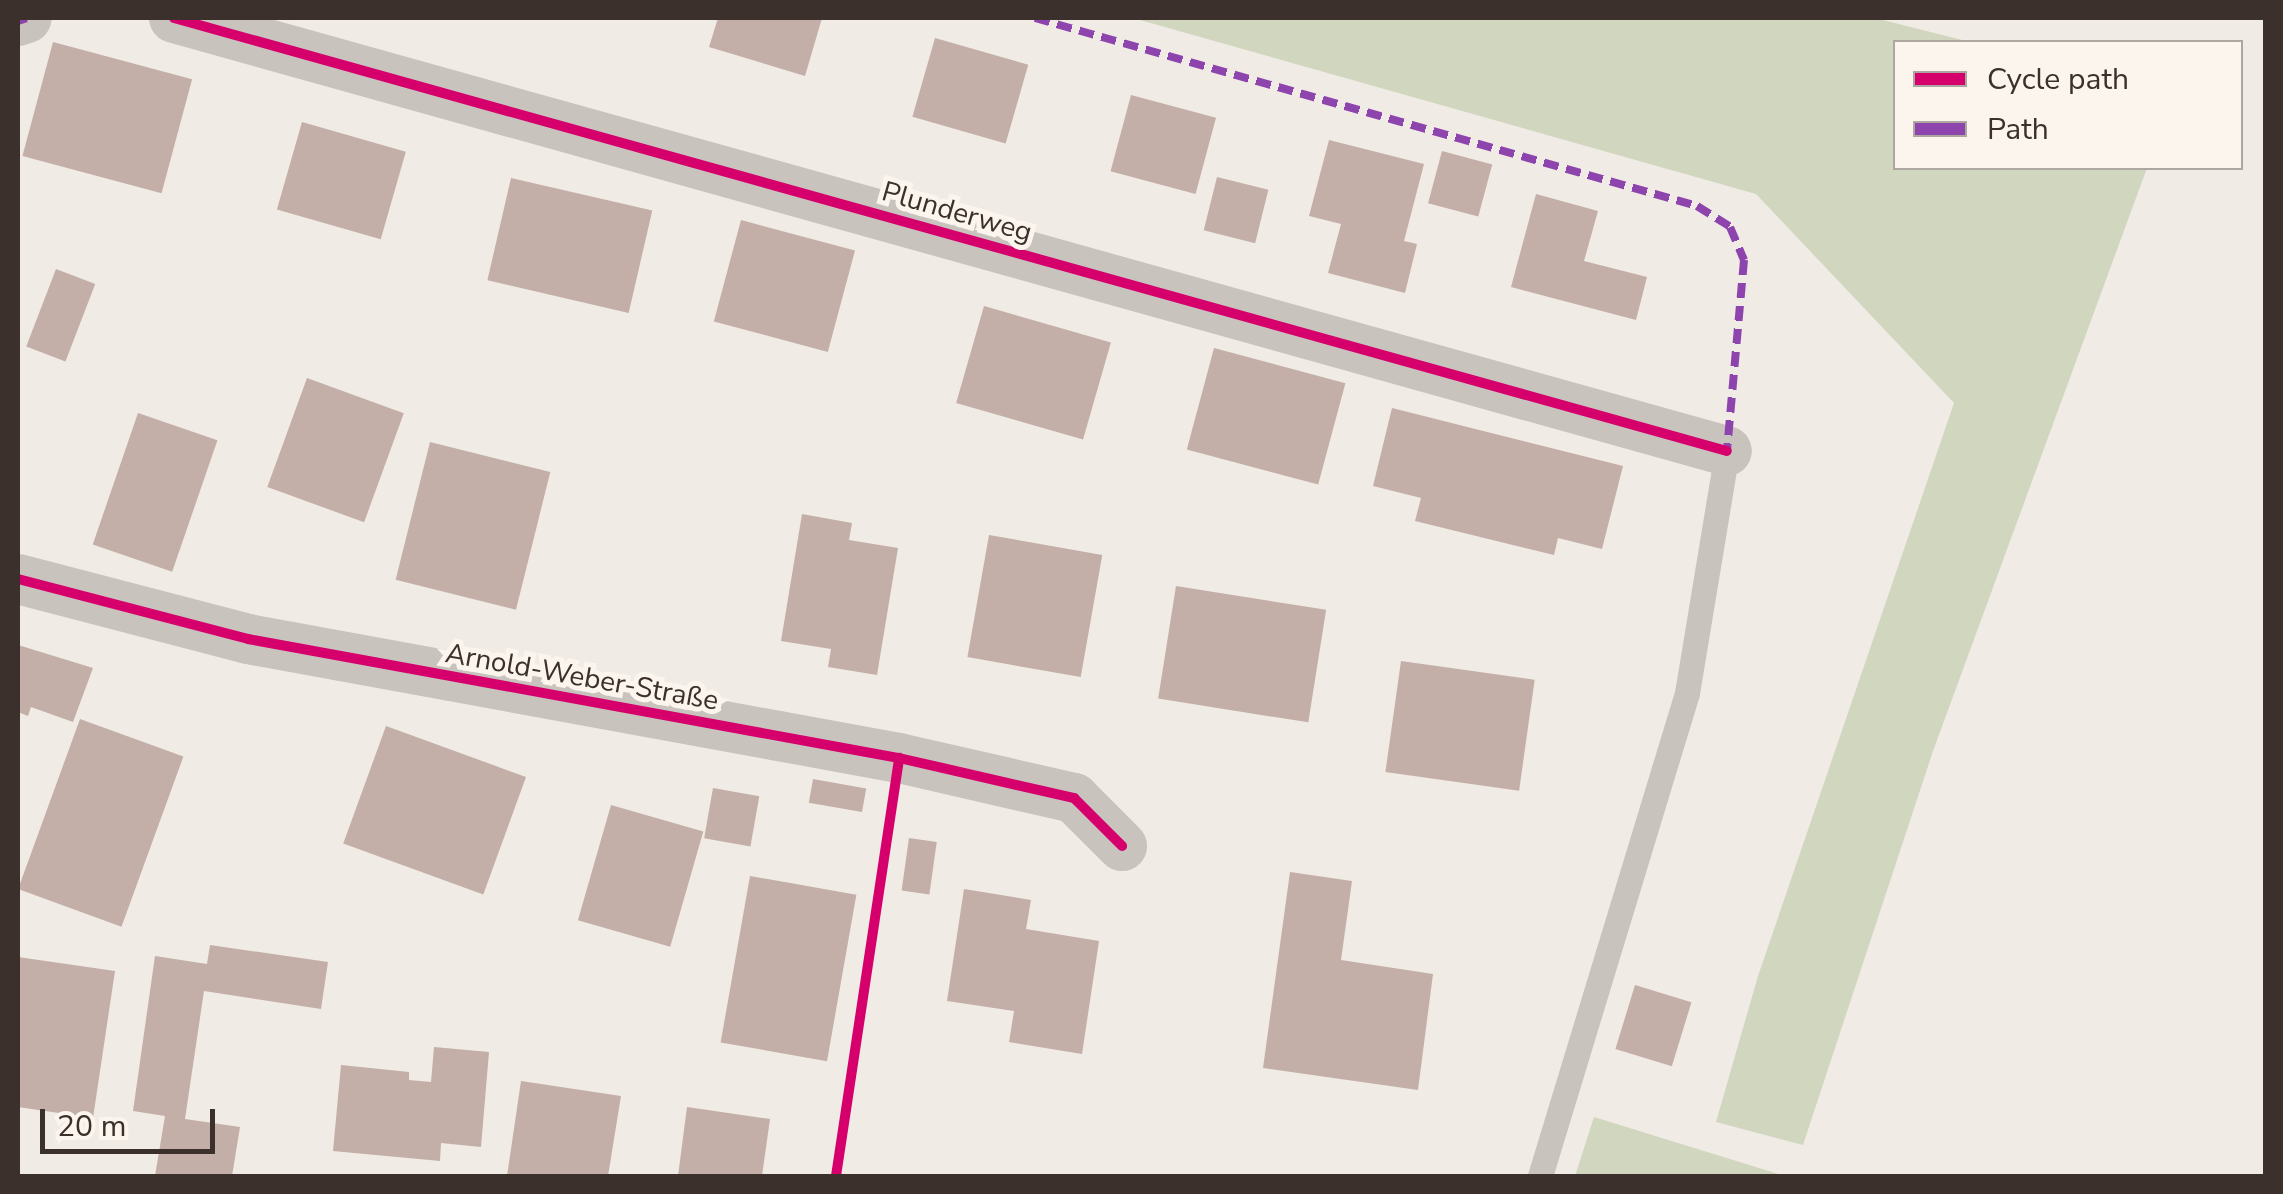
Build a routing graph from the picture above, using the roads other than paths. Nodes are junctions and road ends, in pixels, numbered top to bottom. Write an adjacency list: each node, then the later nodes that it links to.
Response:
1 (27, 18): 3 (street)
2 (174, 18): 4 (street, Plunderweg)
3 (18, 21)
4 (1728, 451): 7 (lane)
5 (18, 579): 6 (street, Arnold-Weber-Straße)
6 (1122, 846)
7 (1540, 1176)

